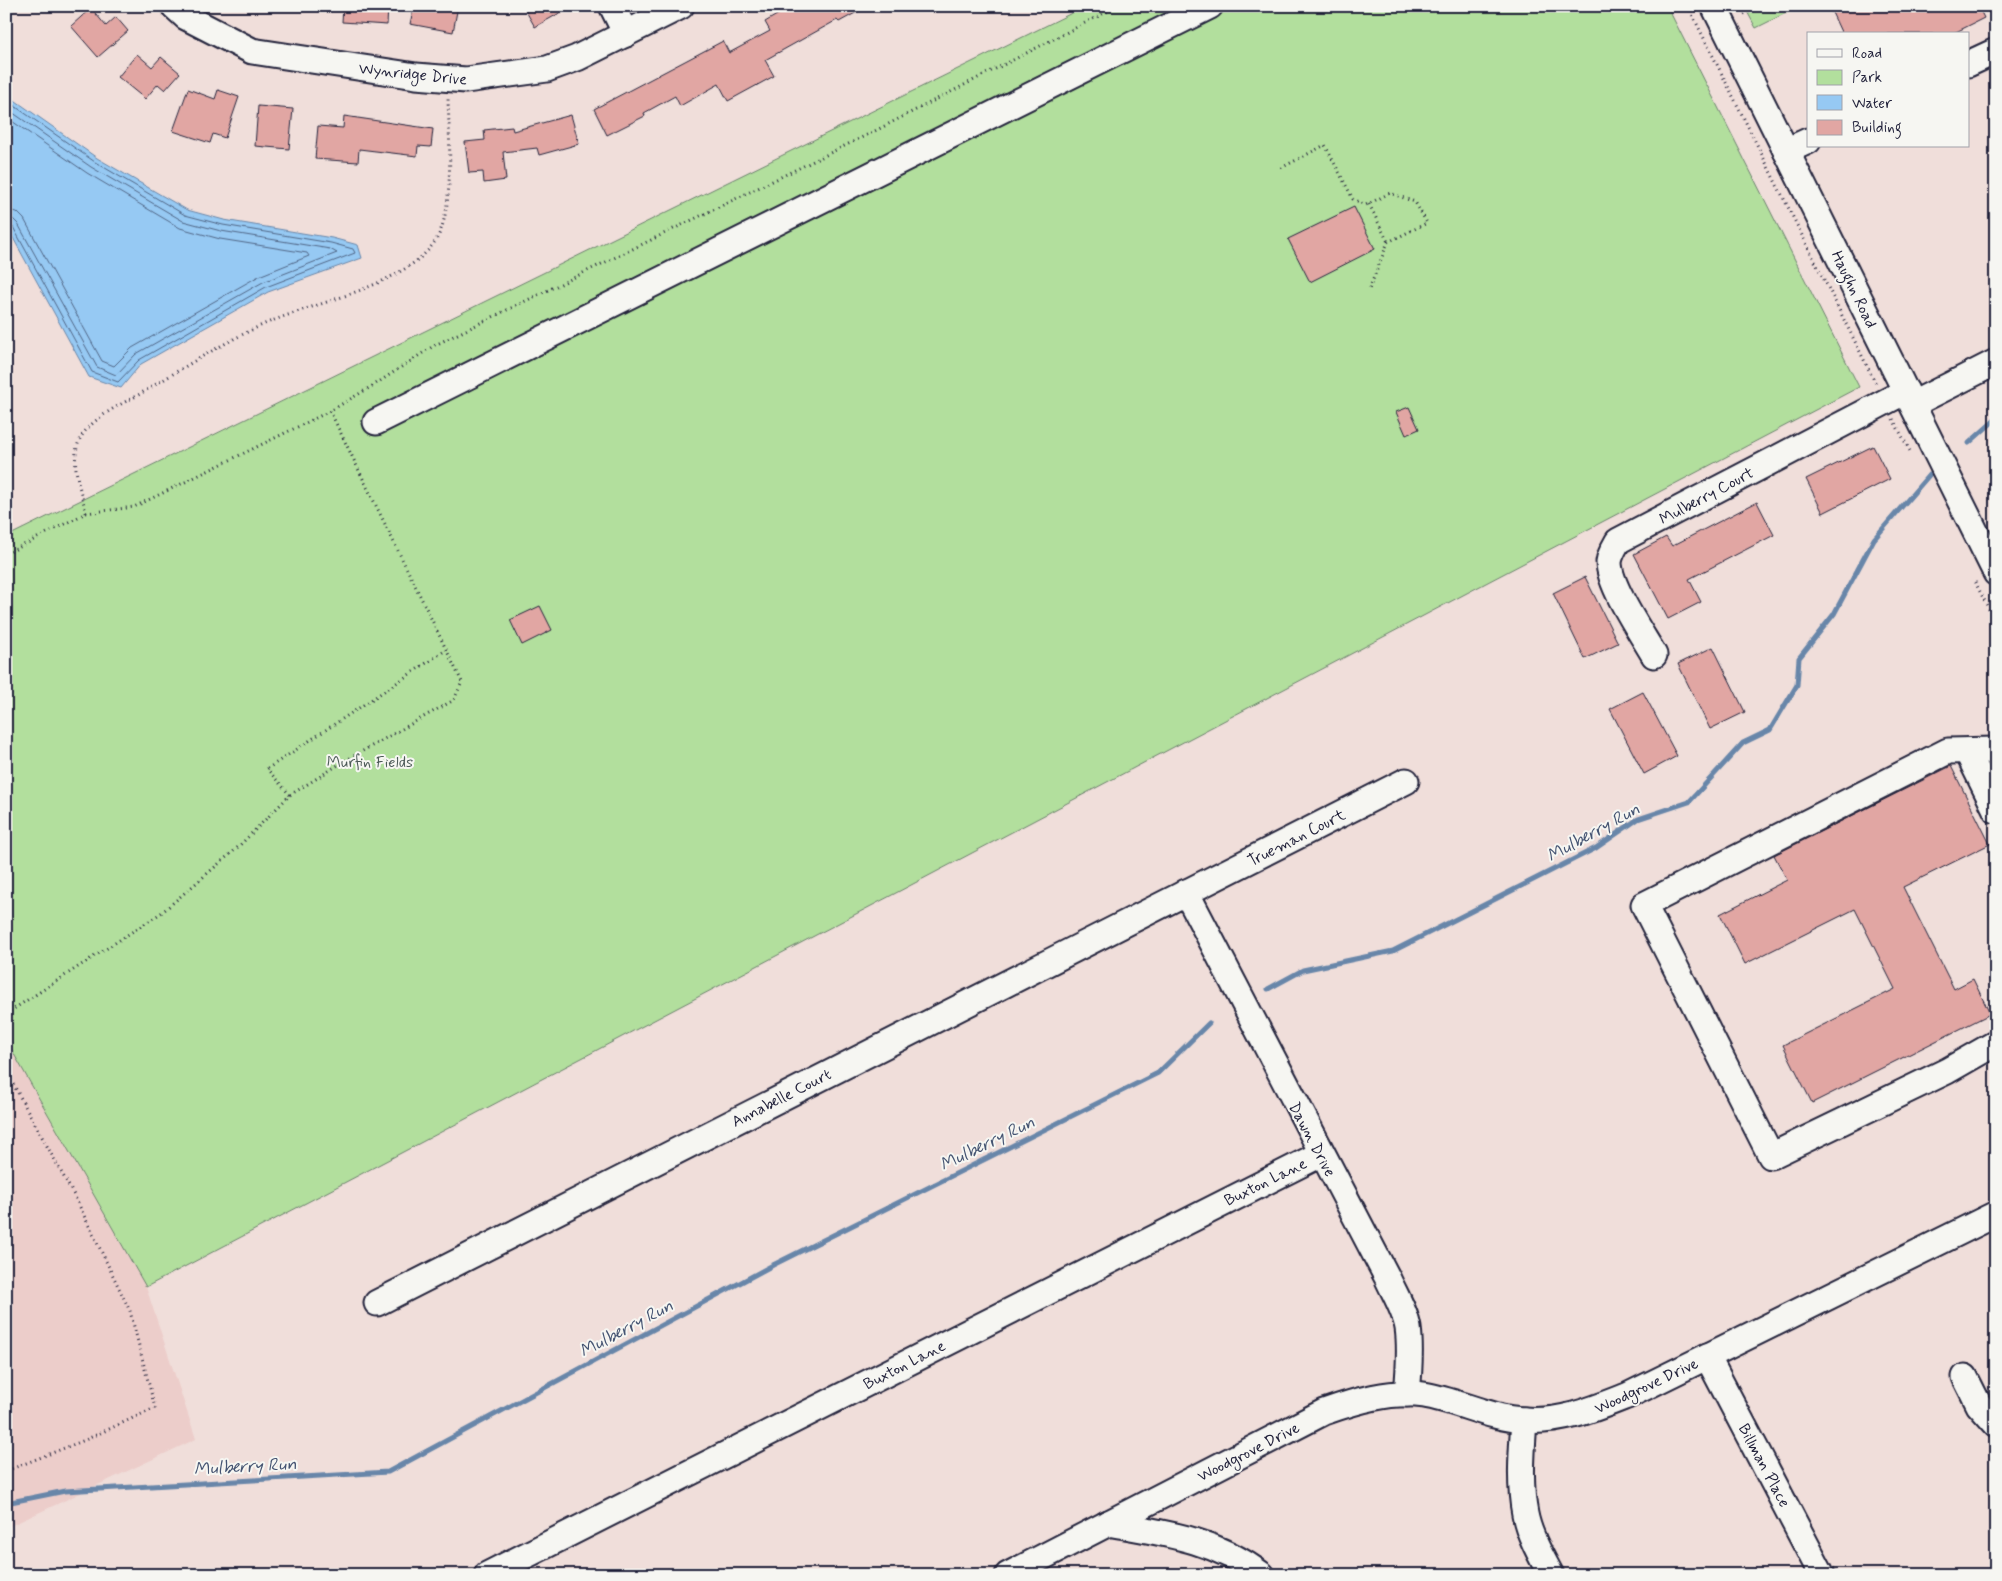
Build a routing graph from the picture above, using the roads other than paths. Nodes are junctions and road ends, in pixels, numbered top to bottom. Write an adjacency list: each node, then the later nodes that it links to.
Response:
1 (174, 6): 6 (street, Wynridge Drive)
2 (612, 6): 6 (street)
3 (681, 6): 6 (street, Wynridge Drive)
4 (1210, 6): 12 (street)
5 (1714, 6): 9 (street, Haughn Road)
6 (626, 34)
7 (1996, 51): 8 (street)
8 (1970, 63)
9 (1797, 146): 11 (street, Haughn Road)
10 (1996, 362): 11 (street, Mulberry Court)
11 (1901, 399): 13 (street, Haughn Road); 14 (street, Mulberry Court)
12 (376, 422)
13 (1996, 573)
14 (1654, 655)
15 (1996, 750): 16 (street)
16 (1967, 751): 18 (street); 20 (street)
17 (1406, 781): 19 (street, Trueman Court)
18 (1996, 810)
19 (1186, 892): 21 (street, Dawn Drive); 23 (street, Annabelle Court)
20 (1996, 1043)
21 (1321, 1154): 26 (street, Dawn Drive); 30 (street, Buxton Lane)
22 (1996, 1214): 24 (street, Woodgrove Drive)
23 (377, 1302)
24 (1707, 1356): 27 (street, Woodgrove Drive); 34 (street, Billman Place)
25 (1965, 1377): 28 (street)
26 (1407, 1394): 27 (street, Woodgrove Drive); 29 (street, Woodgrove Drive)
27 (1524, 1420): 33 (street)
28 (1996, 1424)
29 (1108, 1523): 31 (street, Woodgrove Drive); 32 (street)
30 (487, 1575)
31 (1009, 1575)
32 (1262, 1575)
33 (1551, 1575)
34 (1822, 1575)

